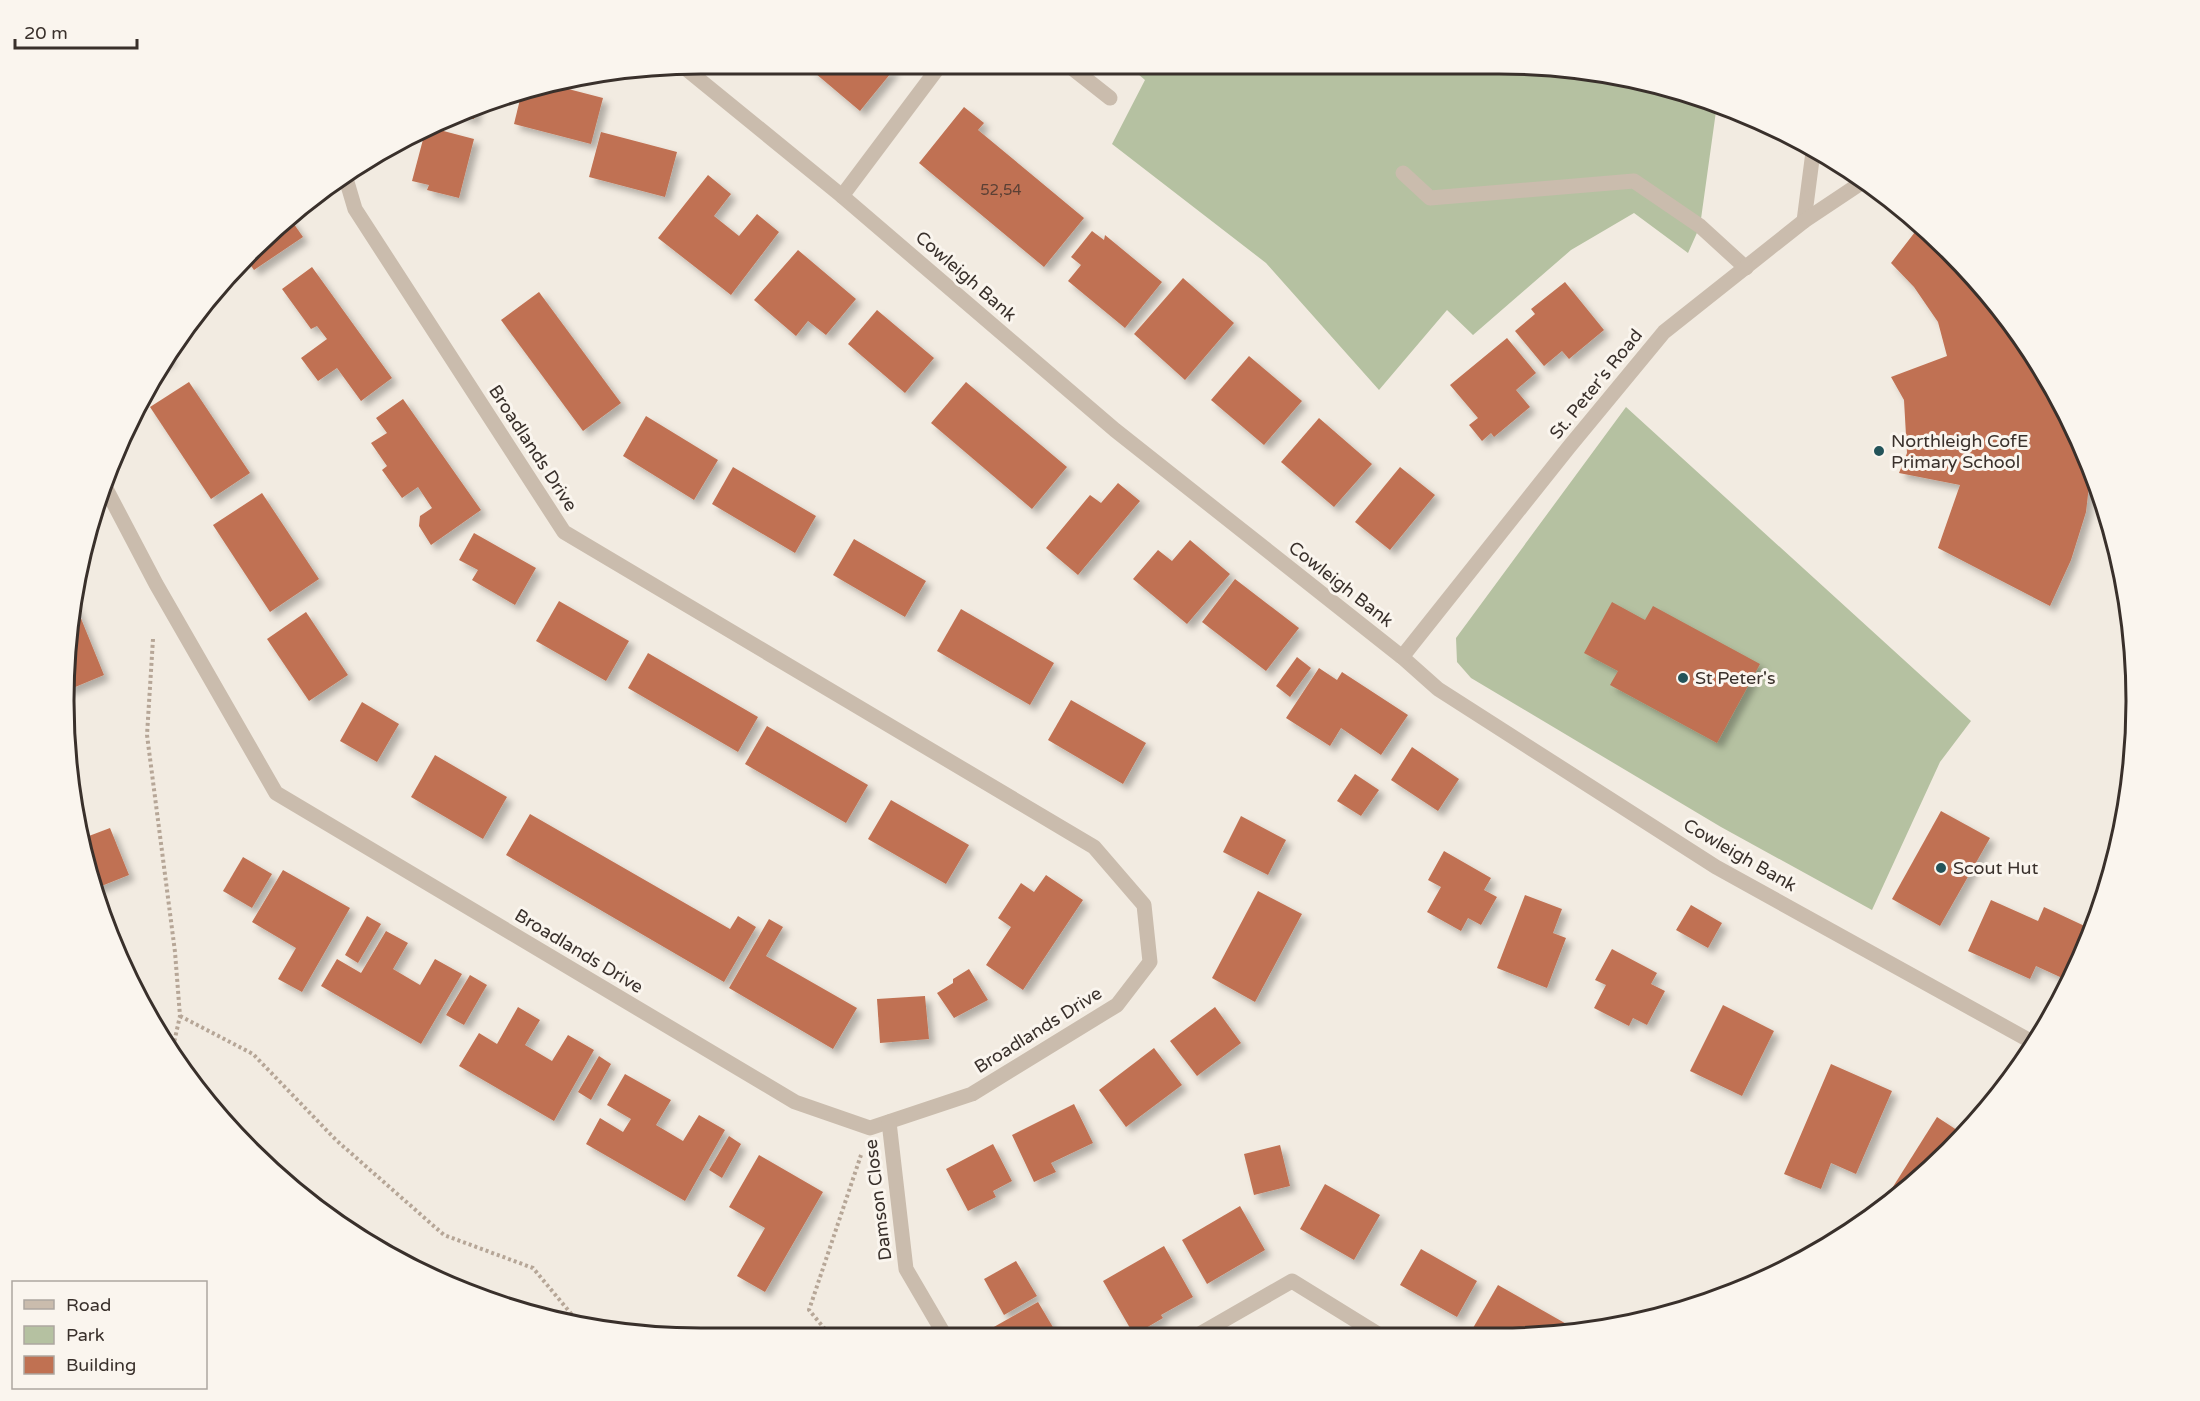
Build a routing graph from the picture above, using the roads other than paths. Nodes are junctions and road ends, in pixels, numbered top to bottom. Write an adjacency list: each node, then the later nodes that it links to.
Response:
1 (691, 74): 9 (street, Cowleigh Bank)
2 (934, 74): 9 (street)
3 (1080, 74): 4 (street)
4 (1110, 98)
5 (1813, 158): 10 (street)
6 (1403, 173): 11 (street)
7 (347, 183): 15 (street, Broadlands Drive)
8 (1857, 186): 10 (street, St. Peter's Road)
9 (842, 196): 13 (street, Cowleigh Bank)
10 (1804, 221): 11 (street, St. Peter's Road)
11 (1746, 268): 13 (street, St. Peter's Road)
12 (109, 494): 15 (street, Broadlands Drive)
13 (1402, 657): 14 (street, Cowleigh Bank)
14 (2027, 1039)
15 (889, 1122): 16 (street, Damson Close)
16 (940, 1328)
17 (1210, 1328): 18 (street)
18 (1368, 1328)

